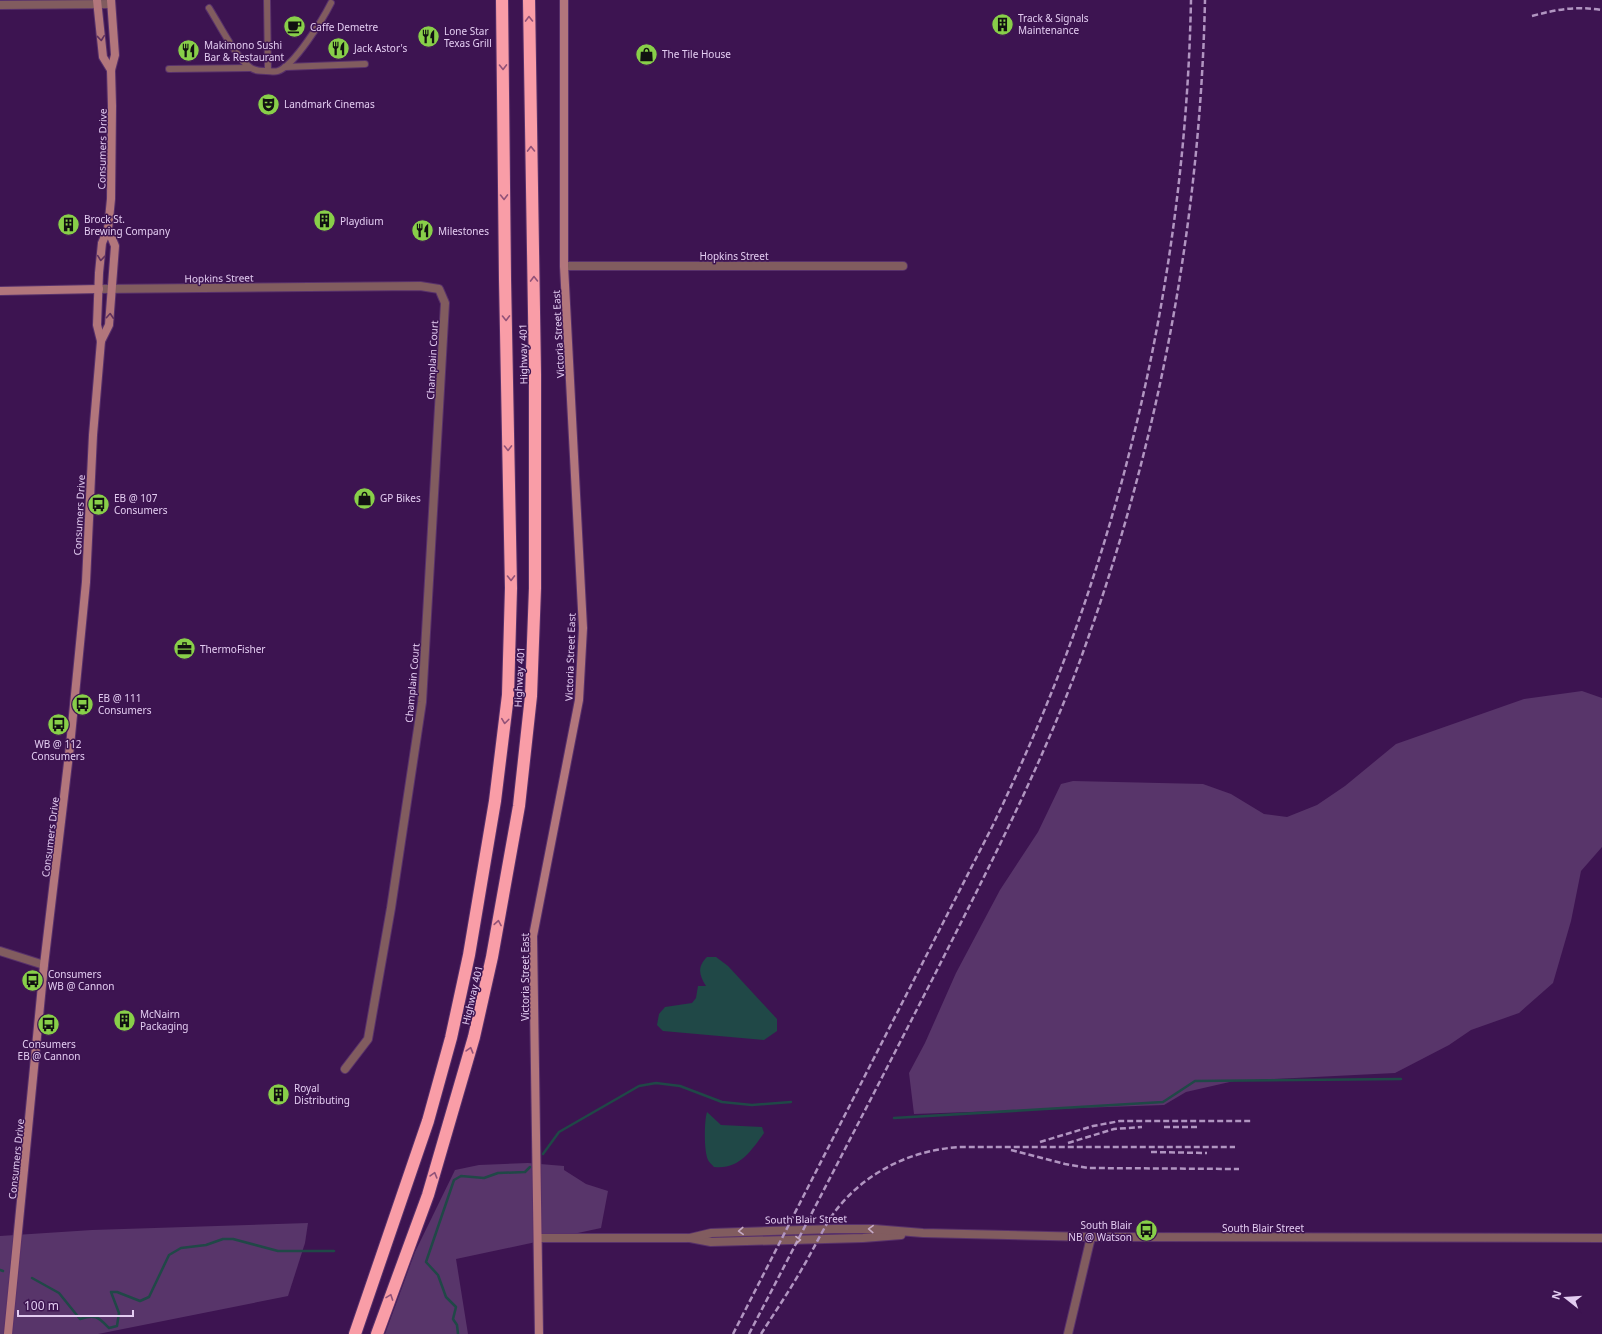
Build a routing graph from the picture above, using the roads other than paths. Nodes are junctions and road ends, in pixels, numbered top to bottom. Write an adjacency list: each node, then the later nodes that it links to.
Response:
1 (267, 0): 15 (street)
2 (502, 0): 31 (highway, Highway 401, one-way to 31)
3 (529, 0): 32 (highway, Highway 401, one-way to 3)
4 (564, 0): 17 (main road, Victoria Street East)
5 (98, 2): 6 (street); 8 (street); 14 (main road, Consumers Drive, one-way to 14)
6 (111, 2): 14 (main road, Consumers Drive)
7 (331, 3): 11 (street)
8 (0, 6)
9 (209, 8): 12 (street)
10 (365, 64): 11 (street)
11 (285, 67): 15 (street)
12 (250, 68): 13 (street); 15 (street)
13 (169, 69)
14 (111, 70): 16 (main road, Consumers Drive)
15 (268, 71)
16 (108, 229): 19 (main road, Consumers Drive, one-way to 19); 20 (main road, Consumers Drive)
17 (564, 266): 18 (street, Hopkins Street); 28 (main road, Victoria Street East)
18 (903, 266)
19 (99, 289): 20 (street, Hopkins Street); 22 (main road, Hopkins Street); 23 (main road, Consumers Drive)
20 (112, 289): 21 (street, Hopkins Street); 23 (main road, Consumers Drive, one-way to 20)
21 (439, 289): 26 (street, Champlain Court)
22 (0, 291)
23 (101, 341): 25 (main road, Consumers Drive)
24 (0, 951): 25 (street)
25 (44, 965): 30 (main road, Consumers Drive)
26 (345, 1069)
27 (1091, 1237): 28 (street, South Blair Street); 29 (street, South Blair Street); 34 (street)
28 (538, 1238): 33 (main road, Victoria Street East)
29 (1602, 1238)
30 (8, 1334)
31 (355, 1334)
32 (376, 1334)
33 (539, 1334)
34 (1068, 1334)

